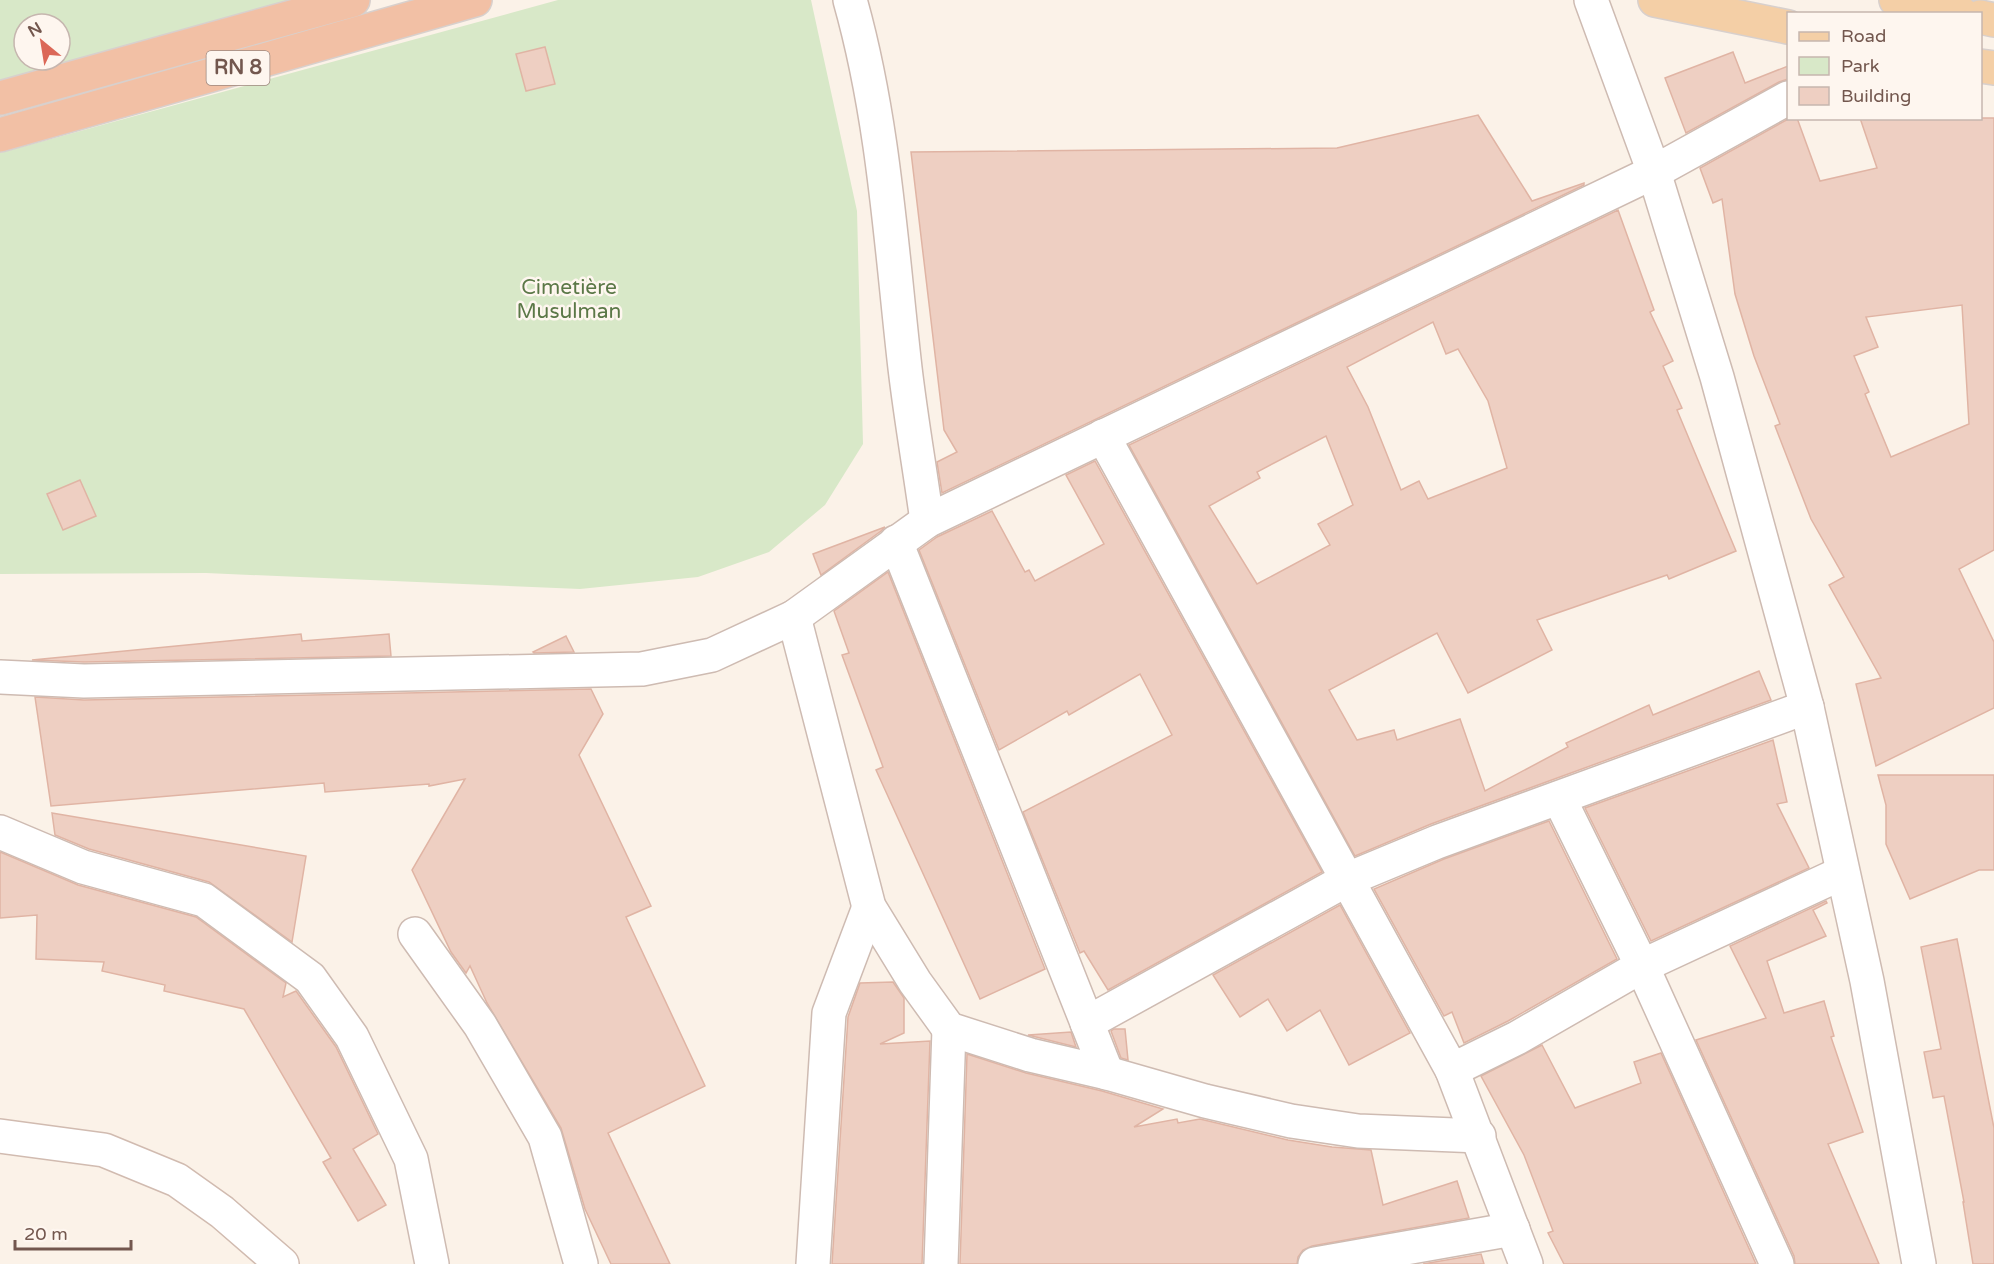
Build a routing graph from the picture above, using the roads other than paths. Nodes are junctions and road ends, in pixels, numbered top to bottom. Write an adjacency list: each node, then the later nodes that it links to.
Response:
1 (353, 0): 9 (highway, RN 8)
2 (475, 0): 11 (highway, RN 8)
3 (850, 0): 14 (street)
4 (1592, 0): 12 (street)
5 (1655, 0): 8 (main road)
6 (1896, 0): 7 (main road)
7 (1953, 12)
8 (1787, 27)
9 (0, 98)
10 (1787, 100): 12 (street)
11 (0, 135)
12 (1654, 172): 13 (street); 18 (street)
13 (1103, 436): 14 (street); 22 (street)
14 (927, 521): 15 (street)
15 (896, 542): 16 (street); 26 (street)
16 (794, 617): 17 (street); 23 (street)
17 (0, 677)
18 (1807, 707): 19 (street); 21 (street)
19 (1559, 798): 22 (street); 25 (street)
20 (0, 832): 34 (street)
21 (1842, 873): 25 (street); 41 (street)
22 (1347, 879): 26 (street); 28 (street)
23 (868, 908): 27 (street); 36 (street)
24 (415, 934): 35 (street)
25 (1642, 966): 28 (street); 40 (street)
26 (1087, 1023): 29 (street)
27 (950, 1029): 29 (street); 37 (street)
28 (1452, 1070): 31 (street)
29 (1107, 1074): 31 (street)
30 (0, 1136): 33 (street)
31 (1479, 1136): 32 (street)
32 (1513, 1229): 38 (street); 39 (street)
33 (282, 1264)
34 (432, 1264)
35 (581, 1264)
36 (813, 1264)
37 (942, 1264)
38 (1315, 1264)
39 (1526, 1264)
40 (1777, 1264)
41 (1919, 1264)

